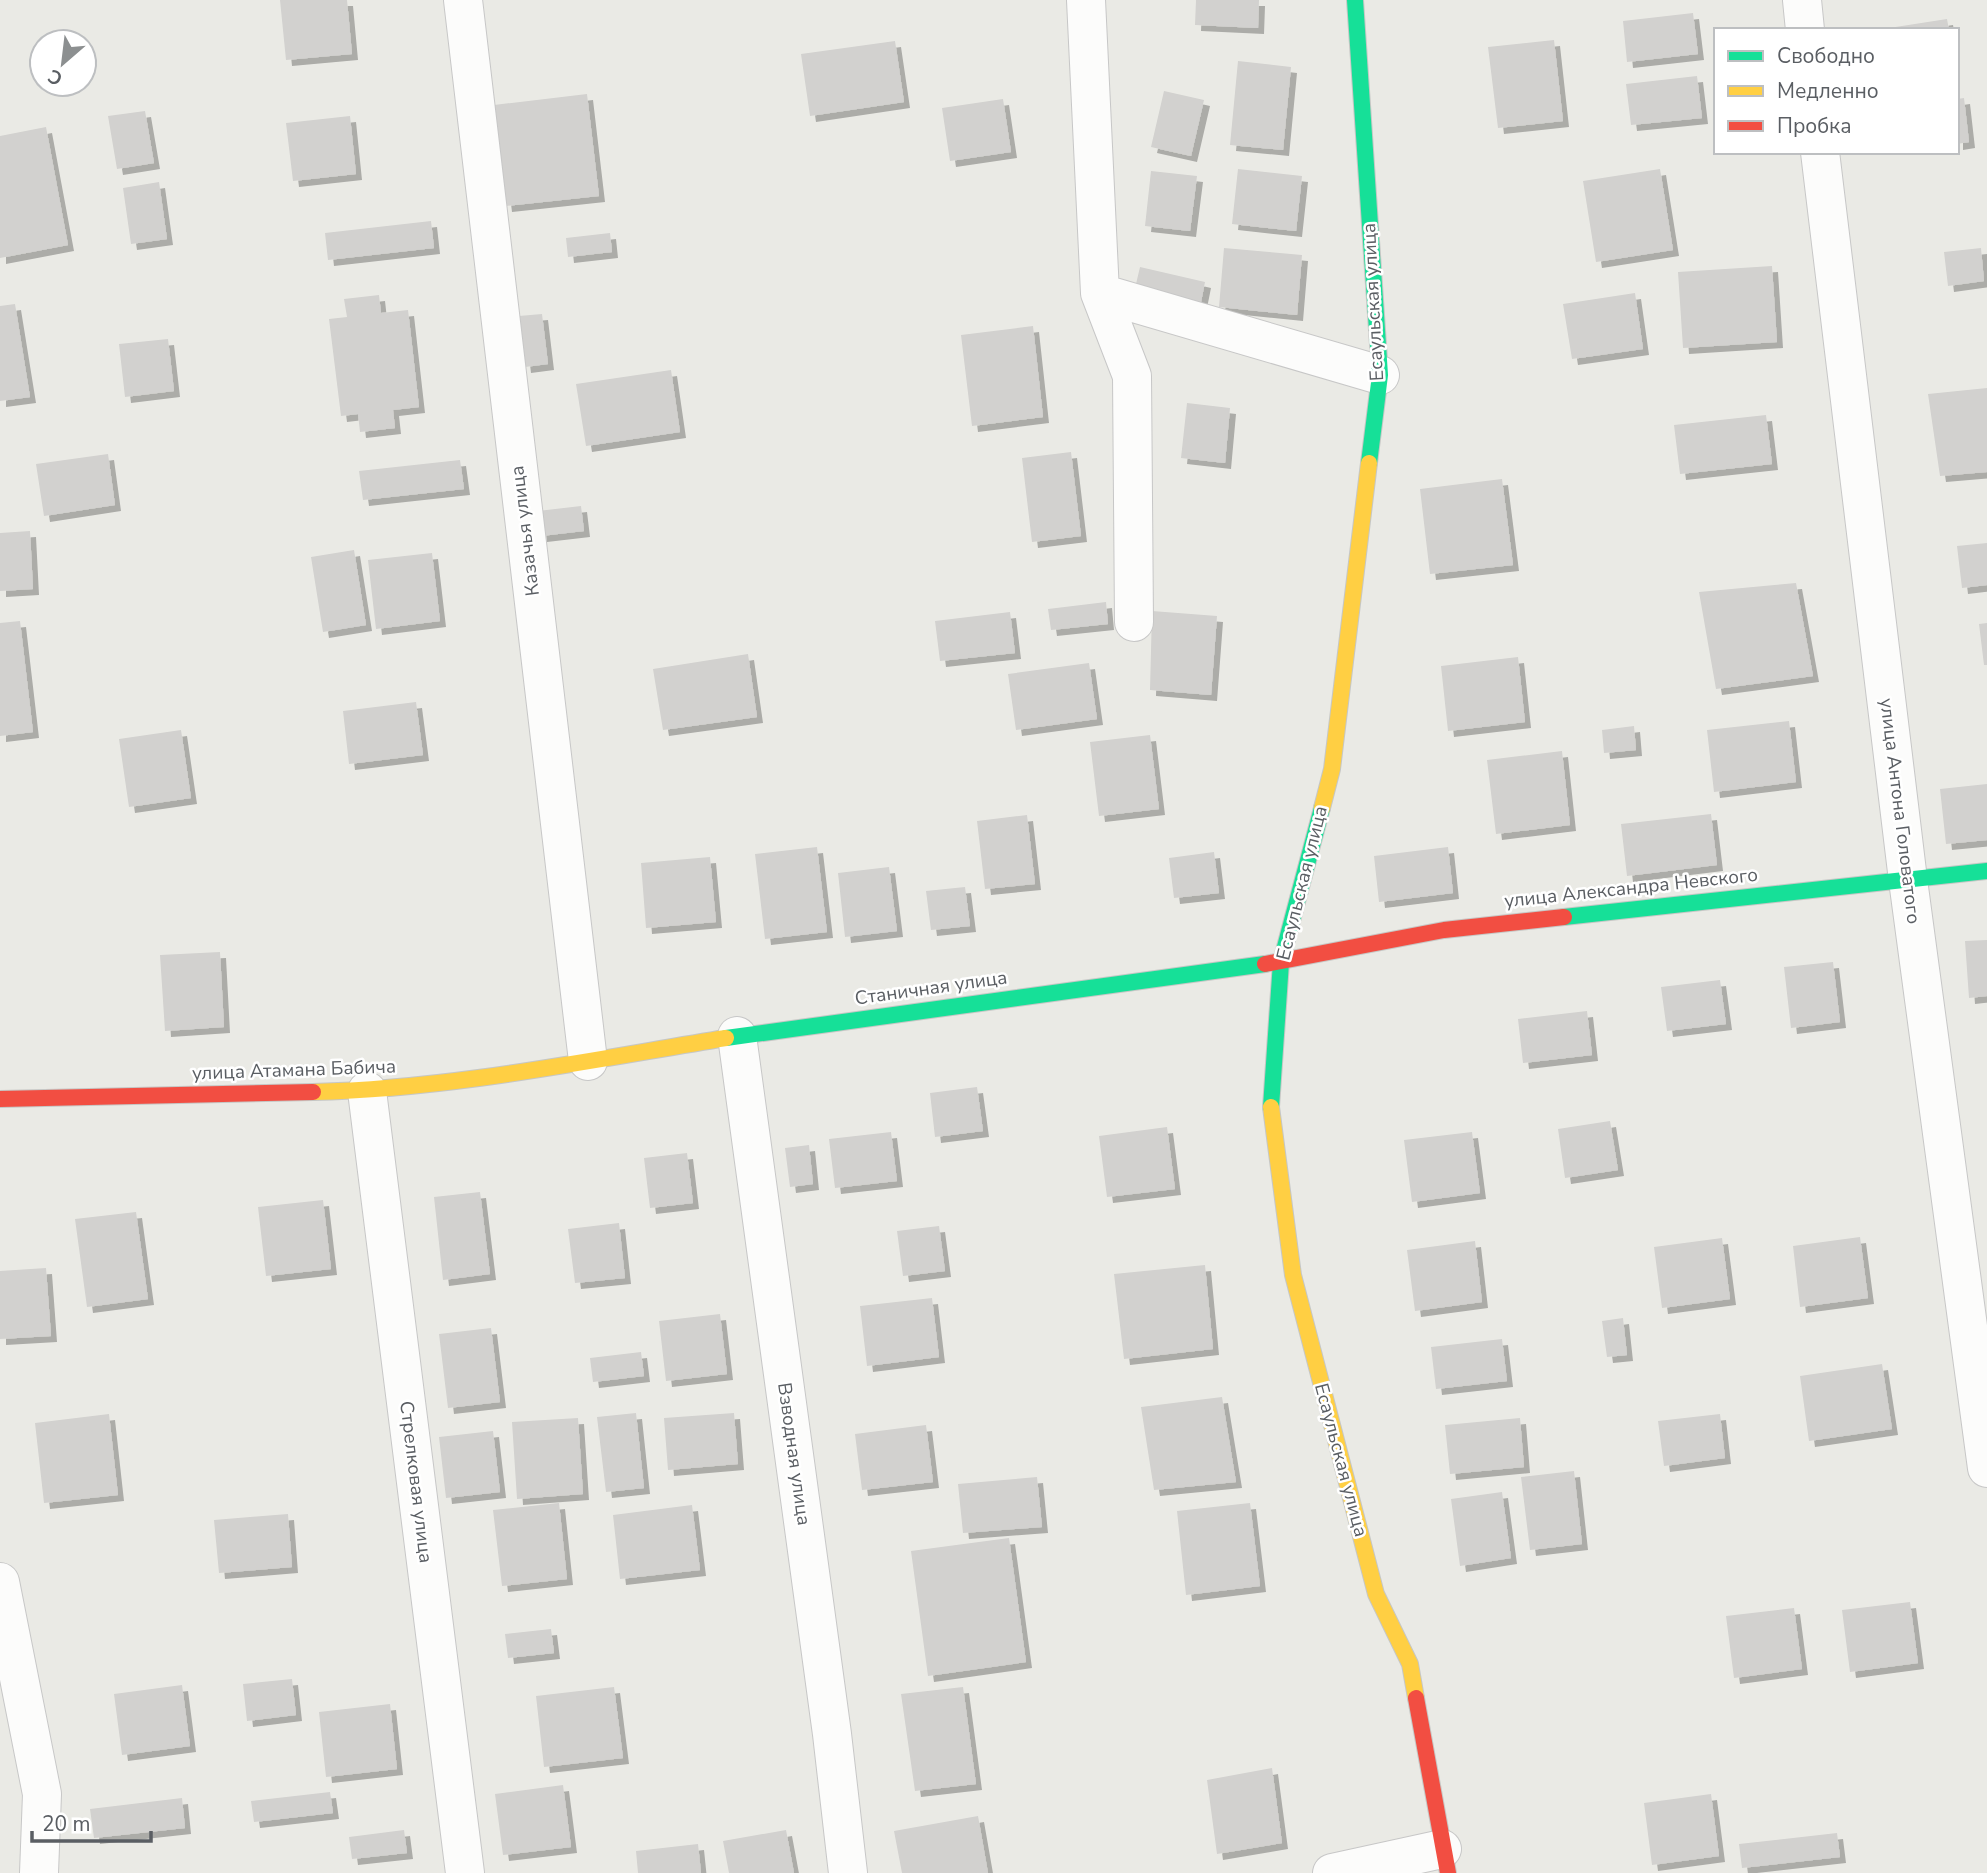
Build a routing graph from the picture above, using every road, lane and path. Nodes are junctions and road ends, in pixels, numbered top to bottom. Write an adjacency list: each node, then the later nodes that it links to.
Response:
1 (463, 0): 14 (street, Казачья улица)
2 (1086, 0): 7 (street)
3 (1355, 0): 8 (street, Есаульская улица)
4 (1802, 0): 5 (street)
5 (1805, 28)
6 (1820, 154): 11 (street, улица Антона Головатого)
7 (1100, 293): 8 (street); 9 (street)
8 (1380, 375): 12 (street, Есаульская улица)
9 (1134, 622)
10 (1987, 871): 11 (street, улица Александра Невского)
11 (1908, 880): 12 (street, улица Александра Невского); 17 (street, улица Антона Головатого)
12 (1281, 961): 13 (street, Станичная улица); 19 (street, Есаульская улица)
13 (737, 1036): 14 (street, Станичная улица); 22 (street, Взводная улица)
14 (587, 1062): 15 (street, улица Атамана Бабича)
15 (367, 1091): 16 (street, улица Атамана Бабича); 21 (street, Стрелковая улица)
16 (0, 1099)
17 (1987, 1468)
18 (0, 1582): 20 (street)
19 (1445, 1861): 23 (street)
20 (39, 1873)
21 (465, 1873)
22 (848, 1873)
23 (1332, 1873)

